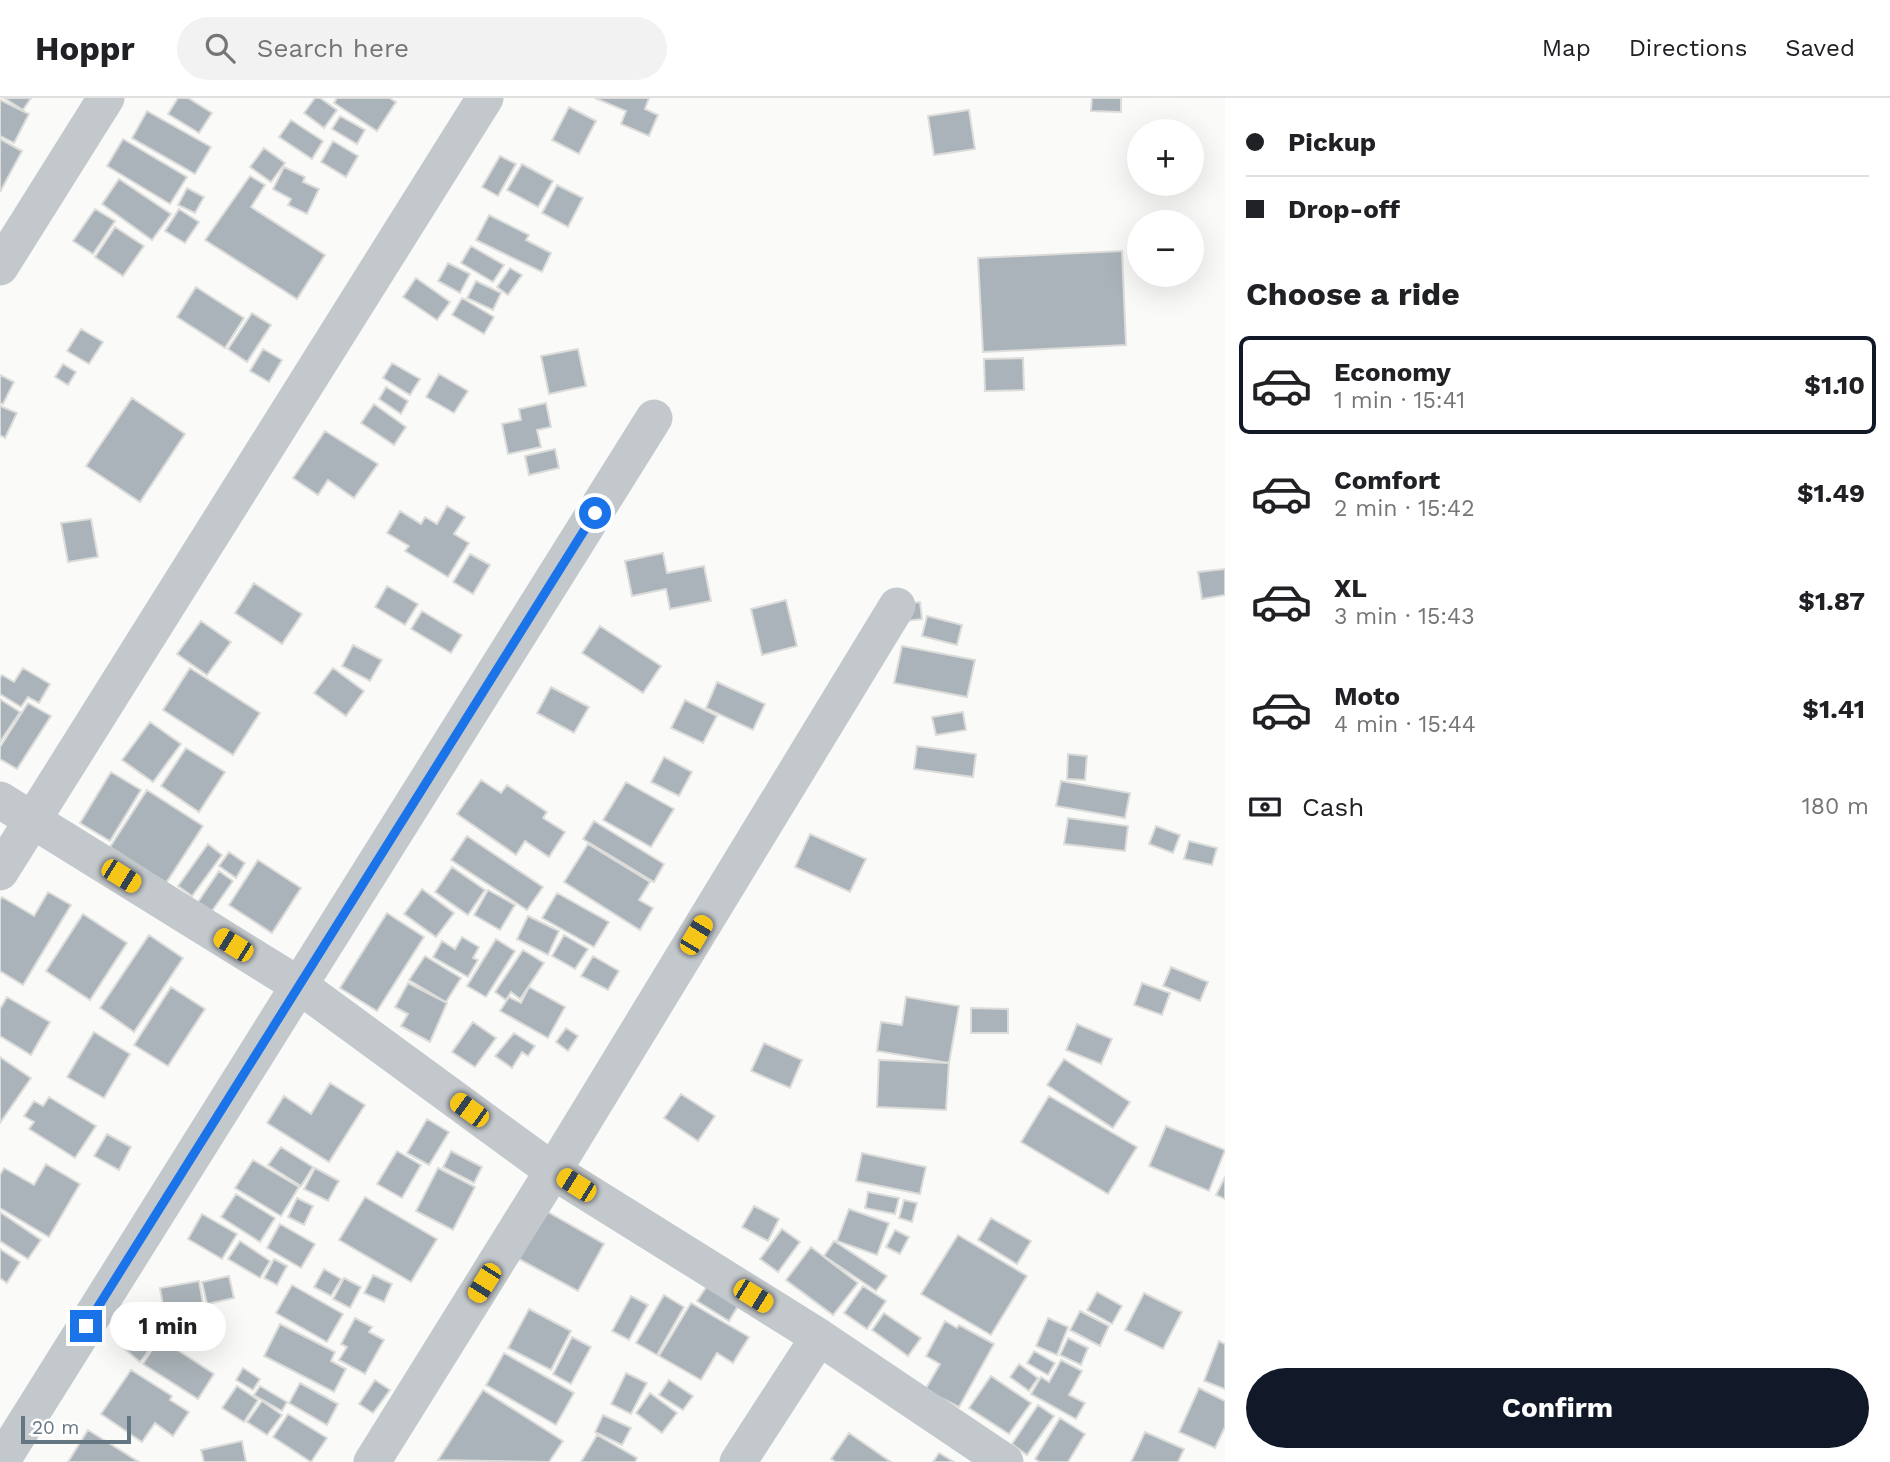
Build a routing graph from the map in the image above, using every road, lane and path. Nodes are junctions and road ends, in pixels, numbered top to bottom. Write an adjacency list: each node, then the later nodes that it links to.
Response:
1 (106, 98): 3 (street)
2 (485, 98): 7 (street)
3 (0, 267)
4 (654, 418): 9 (street)
5 (897, 606): 10 (street)
6 (0, 800): 7 (street)
7 (32, 821): 8 (street); 9 (street)
8 (0, 872)
9 (300, 986): 10 (street); 12 (street)
10 (553, 1171): 11 (street); 13 (street)
11 (819, 1337): 14 (street); 15 (street)
12 (1, 1462)
13 (372, 1462)
14 (738, 1462)
15 (1005, 1462)

